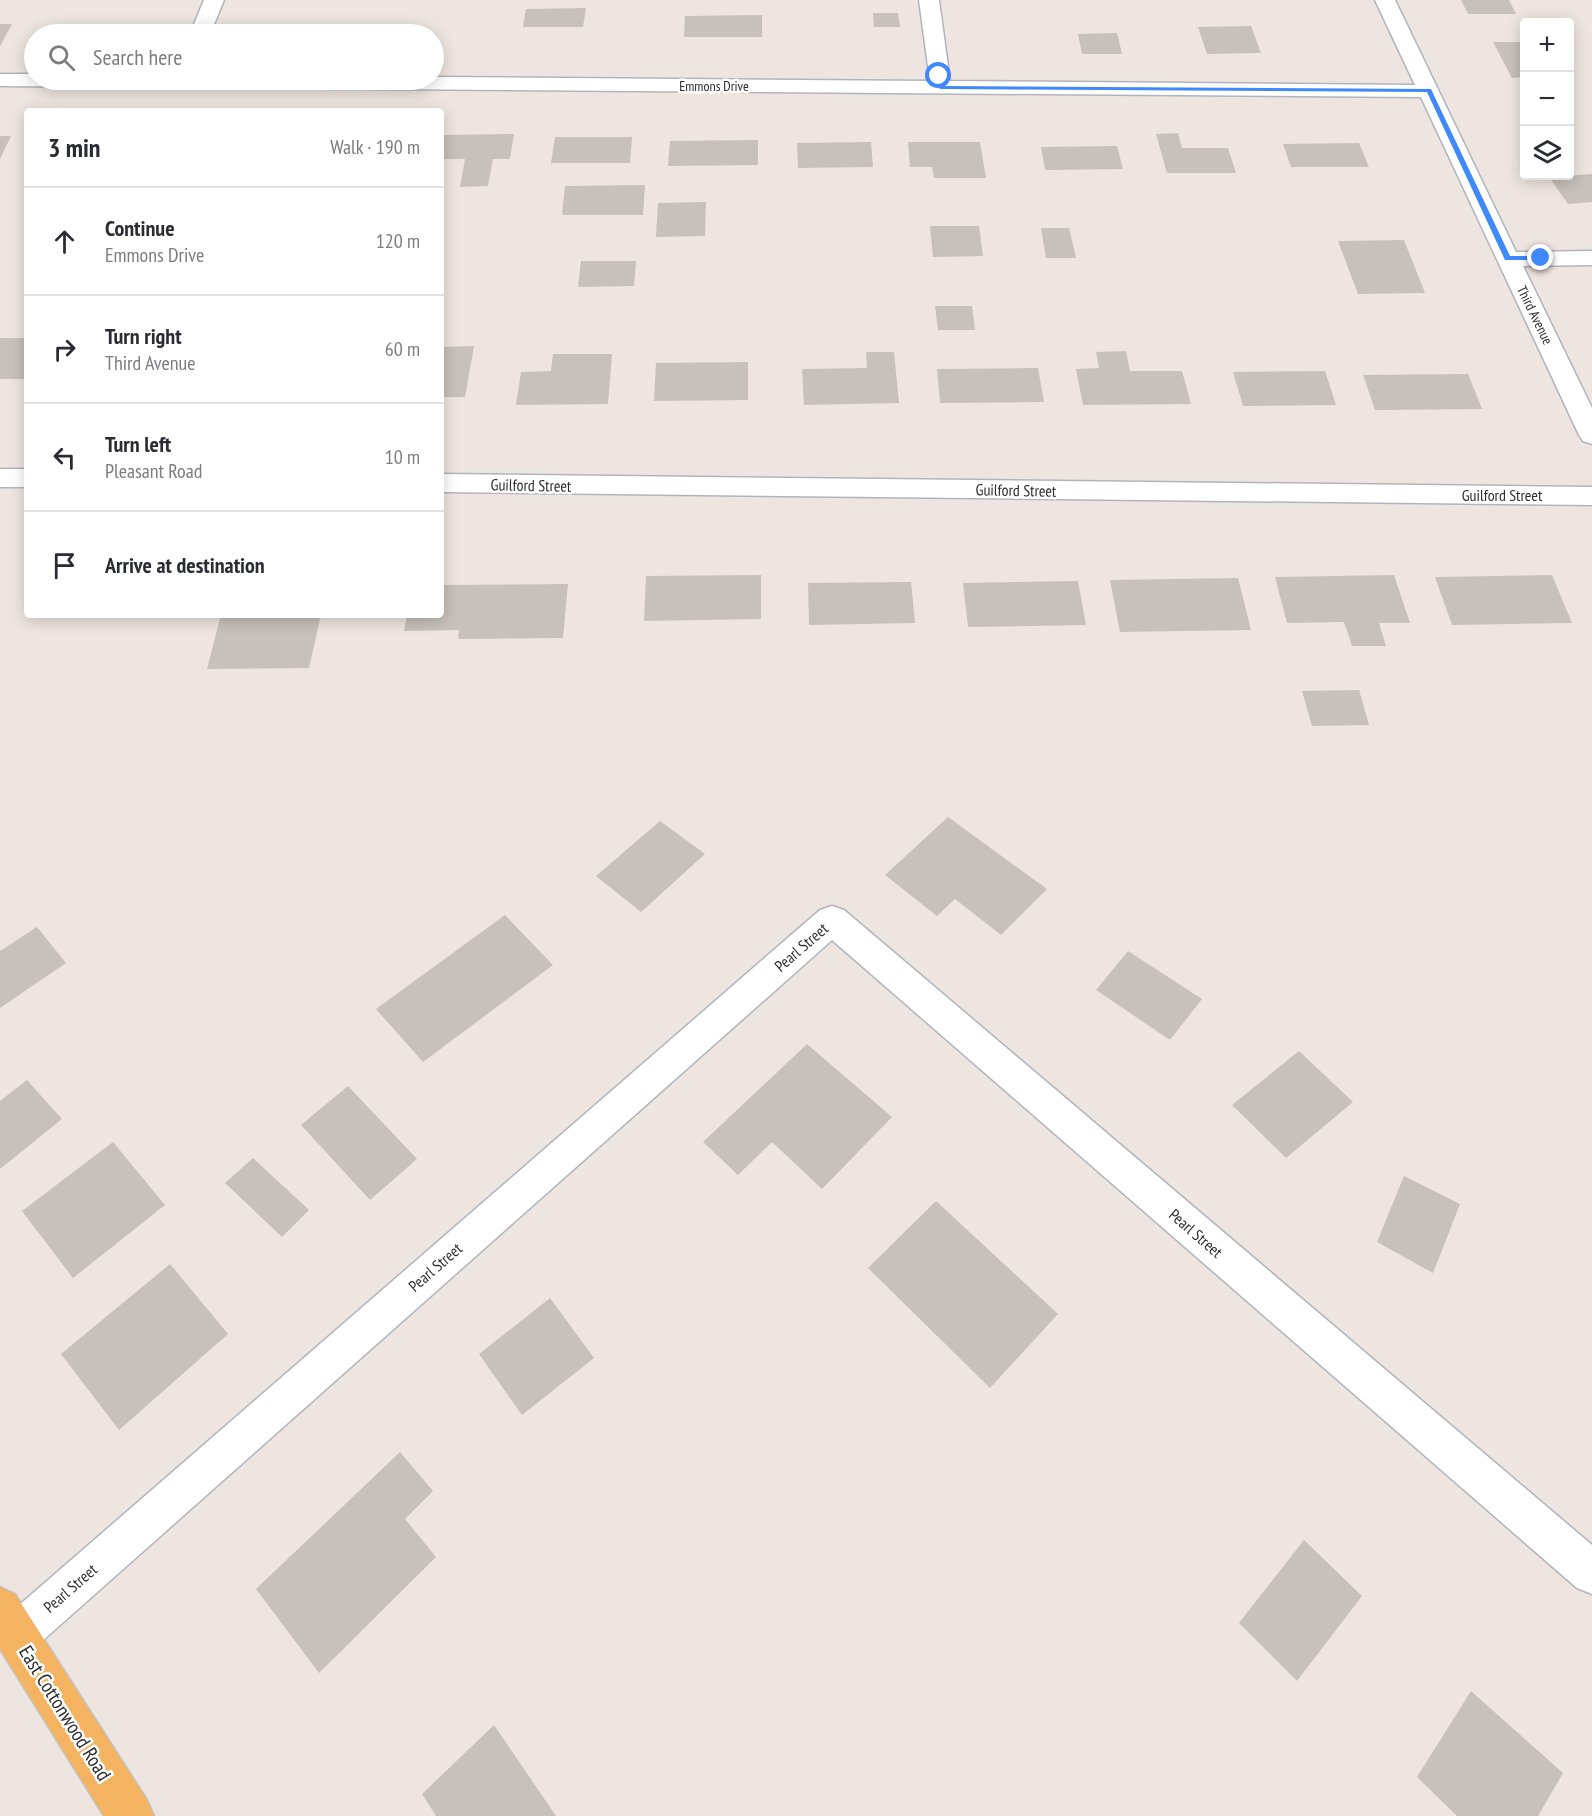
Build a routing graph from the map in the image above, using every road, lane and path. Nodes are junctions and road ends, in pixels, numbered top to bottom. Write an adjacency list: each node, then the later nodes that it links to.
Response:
1 (214, 0): 4 (street)
2 (929, 0): 8 (street)
3 (1385, 0): 9 (street, Third Avenue)
4 (204, 24)
5 (0, 80): 6 (street, Emmons Drive)
6 (24, 80)
7 (444, 83): 8 (street, Emmons Drive)
8 (941, 88): 9 (street, Emmons Drive)
9 (1429, 91): 11 (street, Third Avenue)
10 (1592, 258): 11 (street)
11 (1507, 259): 12 (street, Third Avenue)
12 (1592, 435)
13 (0, 478): 14 (street)
14 (24, 478)
15 (444, 483): 16 (street, Guilford Street)
16 (1592, 496)
17 (1592, 1573): 18 (street, Pearl Street)
18 (8, 1622): 19 (main road, East Cottonwood Road)
19 (131, 1816)

